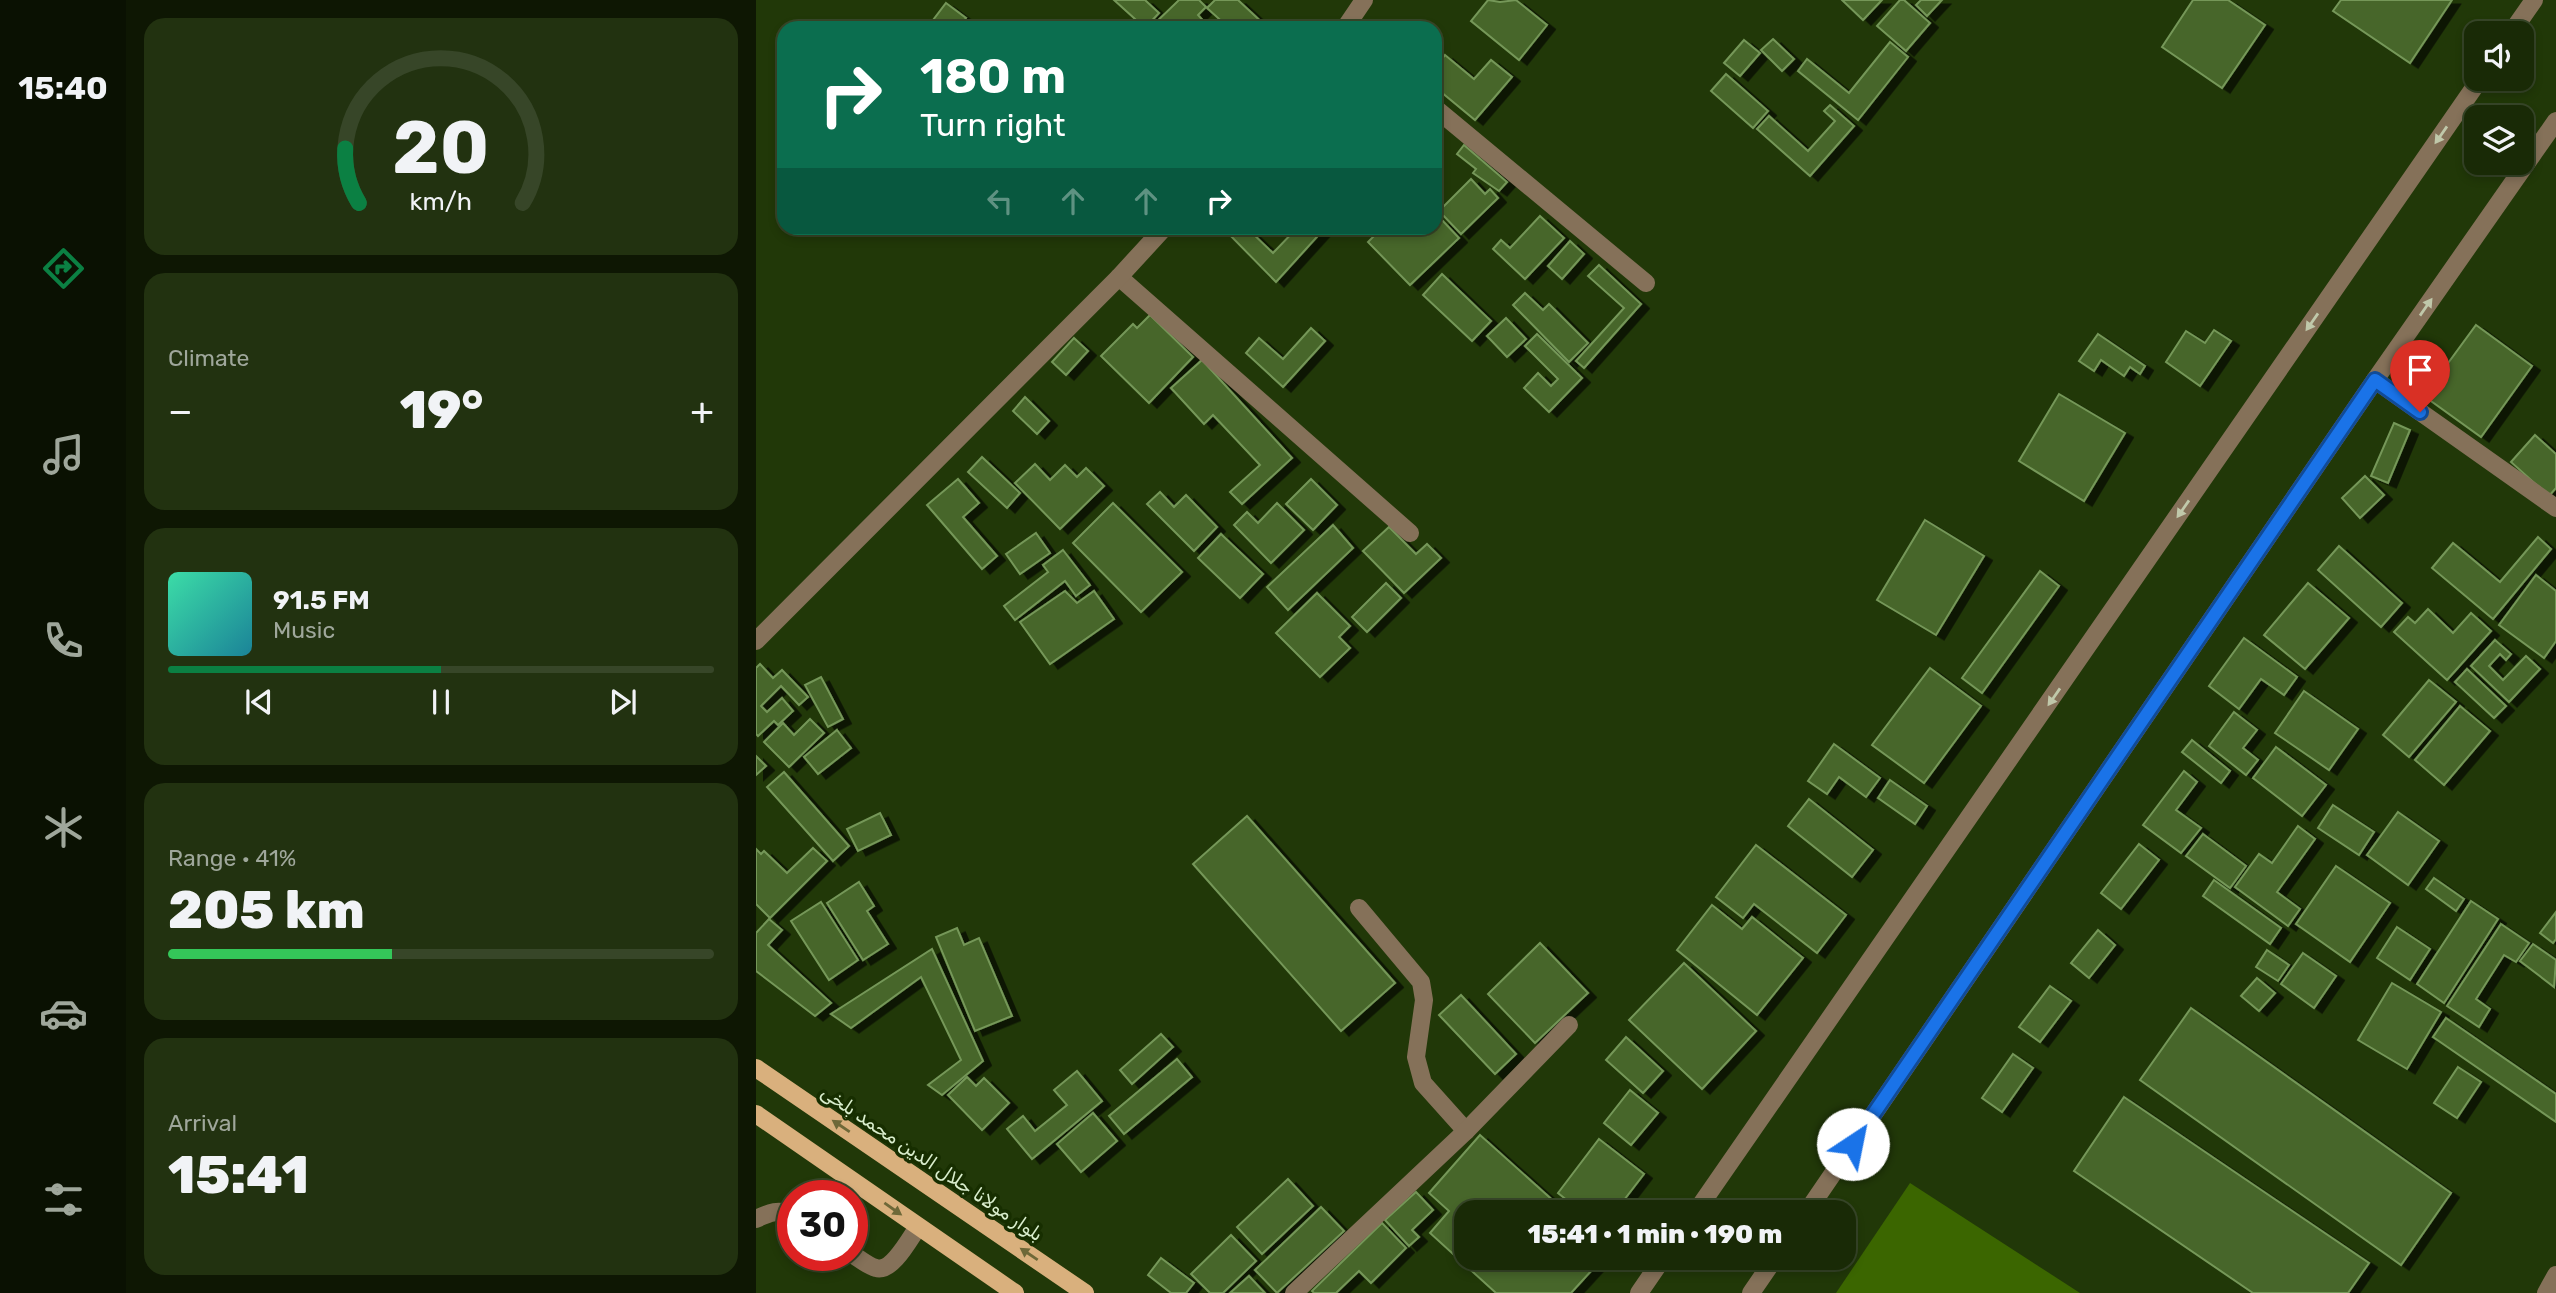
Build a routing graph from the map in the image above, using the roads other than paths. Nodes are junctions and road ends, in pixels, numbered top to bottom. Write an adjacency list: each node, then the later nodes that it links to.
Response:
1 (1364, 0): 3 (street)
2 (2534, 0): 4 (street)
3 (1350, 21)
4 (2519, 21)
5 (2472, 91): 20 (street, one-way to 20)
6 (1442, 114): 10 (street)
7 (2556, 121): 11 (street, one-way to 7)
8 (1158, 235): 9 (street)
9 (1119, 277): 13 (street); 14 (street)
10 (1646, 284)
11 (2375, 380): 12 (street); 21 (street)
12 (2556, 508)
13 (1410, 533)
14 (756, 641)
15 (1359, 908): 19 (street)
16 (1569, 1025): 19 (street)
17 (756, 1068): 30 (main road, بلوار مولانا جلال الدین محمد بلخی, one-way to 17)
18 (756, 1114): 24 (main road, one-way to 24)
19 (1466, 1130): 31 (street)
20 (1704, 1200)
21 (1815, 1200)
22 (777, 1212): 23 (street)
23 (756, 1219)
24 (918, 1227): 25 (street); 29 (main road)
25 (868, 1264)
26 (1655, 1270): 32 (street)
27 (1767, 1270): 33 (street)
28 (2556, 1275): 34 (street)
29 (1015, 1293)
30 (1085, 1293)
31 (1294, 1293)
32 (1639, 1293)
33 (1752, 1293)
34 (2546, 1293)

